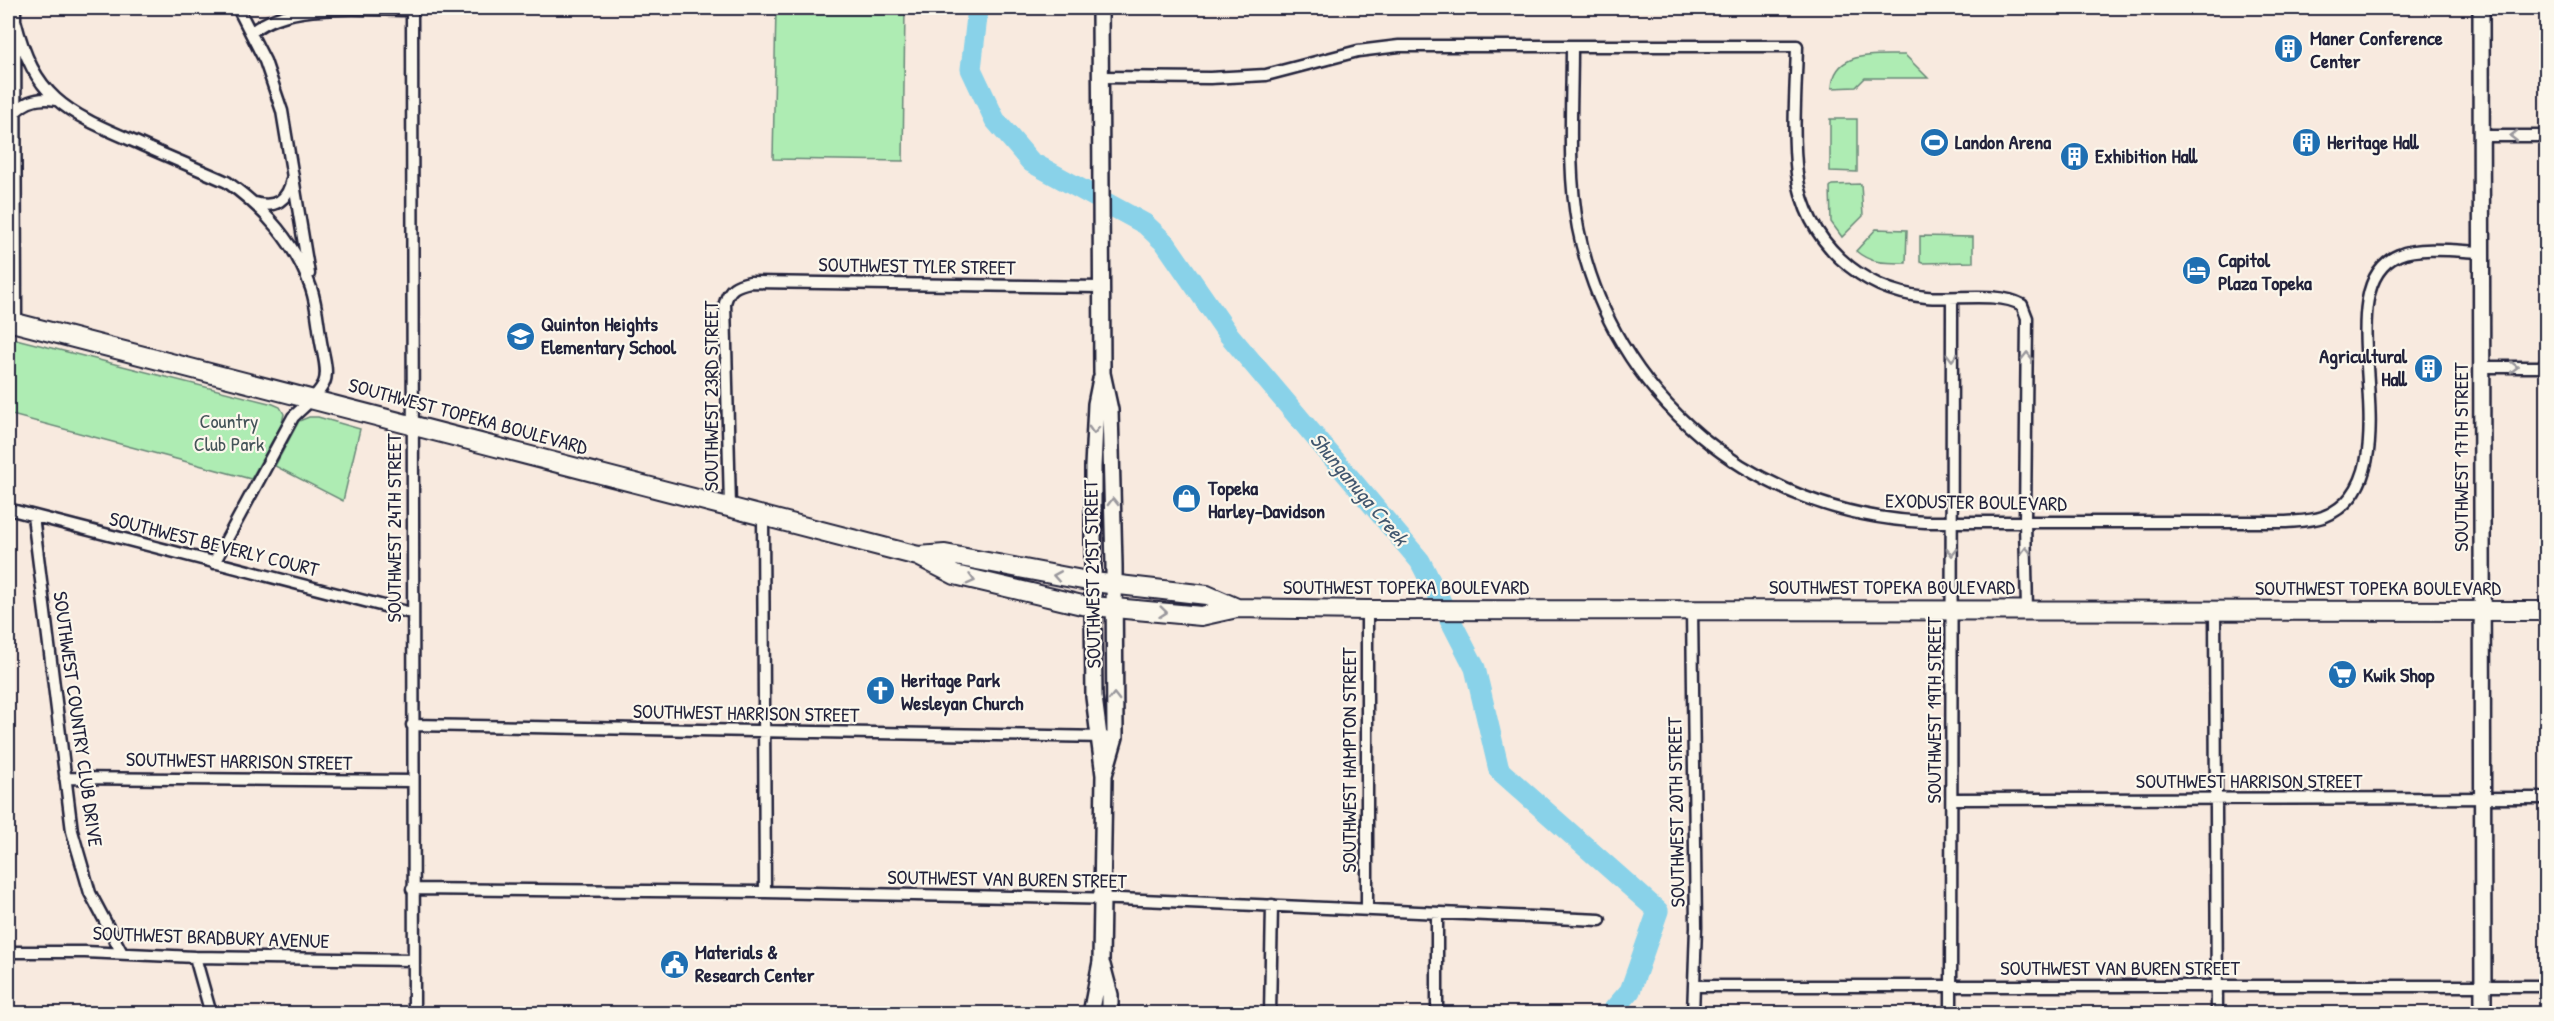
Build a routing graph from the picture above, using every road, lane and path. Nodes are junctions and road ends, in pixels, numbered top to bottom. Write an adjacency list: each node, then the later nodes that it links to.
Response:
1 (15, 8): 6 (street)
2 (238, 8): 7 (street)
3 (1100, 8): 9 (main road, SOUTHWEST 21ST STREET)
4 (2481, 8): 12 (main road, SOUTHWEST 17TH STREET)
5 (412, 9): 7 (street); 26 (street, SOUTHWEST 24TH STREET)
6 (15, 20): 10 (street); 11 (street)
7 (252, 32): 14 (street)
8 (1572, 47): 9 (street); 20 (street); 31 (street, EXODUSTER BOULEVARD)
9 (1101, 77): 18 (main road, SOUTHWEST 21ST STREET)
10 (56, 100): 11 (street); 15 (street)
11 (15, 112): 21 (street)
12 (2481, 136): 13 (street, one-way to 12); 16 (main road, SOUTHWEST 17TH STREET)
13 (2547, 136)
14 (293, 175): 15 (street); 19 (street)
15 (254, 203): 19 (street)
16 (2481, 252): 23 (main road, SOUTHWEST 17TH STREET); 32 (street, EXODUSTER BOULEVARD)
17 (733, 287): 18 (street, SOUTHWEST TYLER STREET); 27 (street, SOUTHWEST 23RD STREET)
18 (1101, 287): 24 (main road, SOUTHWEST 21ST STREET)
19 (312, 289): 25 (street)
20 (1952, 298): 31 (street, SOUTHWEST 19TH STREET, one-way to 31); 32 (street, one-way to 20)
21 (12, 322): 25 (main road, SOUTHWEST TOPEKA BOULEVARD)
22 (2547, 367): 23 (street, one-way to 22)
23 (2482, 368): 45 (main road, SOUTHWEST 17TH STREET)
24 (1102, 373): 35 (main road, SOUTHWEST 21ST STREET, one-way to 35); 36 (main road, SOUTHWEST 21ST STREET, one-way to 24)
25 (312, 399): 26 (main road, SOUTHWEST TOPEKA BOULEVARD); 34 (street)
26 (412, 426): 27 (main road, SOUTHWEST TOPEKA BOULEVARD); 47 (street, SOUTHWEST 24TH STREET)
27 (730, 507): 30 (main road, SOUTHWEST TOPEKA BOULEVARD)
28 (8, 509): 29 (street, SOUTHWEST BEVERLY COURT)
29 (33, 516): 34 (street, SOUTHWEST BEVERLY COURT); 53 (street, SOUTHWEST COUNTRY CLUB DRIVE)
30 (763, 516): 33 (main road, SOUTHWEST TOPEKA BOULEVARD); 49 (street)
31 (1952, 522): 32 (street, EXODUSTER BOULEVARD); 42 (street, SOUTHWEST 19TH STREET, one-way to 42)
32 (2025, 522): 43 (street, one-way to 32)
33 (918, 556): 35 (main road, SOUTHWEST TOPEKA BOULEVARD, one-way to 33); 37 (main road, SOUTHWEST TOPEKA BOULEVARD, one-way to 37)
34 (214, 563): 47 (street, SOUTHWEST BEVERLY COURT)
35 (1093, 582): 36 (main road, SOUTHWEST TOPEKA BOULEVARD); 37 (main road, SOUTHWEST 21ST STREET)
36 (1114, 585): 38 (main road, SOUTHWEST 21ST STREET); 39 (main road, SOUTHWEST TOPEKA BOULEVARD)
37 (1093, 606): 38 (main road, SOUTHWEST TOPEKA BOULEVARD); 51 (main road, SOUTHWEST 21ST STREET)
38 (1114, 608): 39 (main road, SOUTHWEST TOPEKA BOULEVARD, one-way to 39); 50 (main road, SOUTHWEST 21ST STREET, one-way to 38)
39 (1237, 608): 41 (main road, SOUTHWEST TOPEKA BOULEVARD)
40 (1692, 609): 41 (main road, SOUTHWEST TOPEKA BOULEVARD); 42 (main road, SOUTHWEST TOPEKA BOULEVARD); 71 (street, SOUTHWEST 20TH STREET)
41 (1367, 610): 63 (street, SOUTHWEST HAMPTON STREET)
42 (1952, 610): 43 (main road, SOUTHWEST TOPEKA BOULEVARD); 58 (street, SOUTHWEST 19TH STREET)
43 (2027, 610): 44 (main road, SOUTHWEST TOPEKA BOULEVARD)
44 (2215, 610): 45 (main road, SOUTHWEST TOPEKA BOULEVARD); 55 (street)
45 (2482, 611): 46 (main road, SOUTHWEST TOPEKA BOULEVARD); 56 (main road, SOUTHWEST 17TH STREET)
46 (2547, 611)
47 (411, 613): 48 (street, SOUTHWEST 24TH STREET)
48 (412, 725): 49 (street, SOUTHWEST HARRISON STREET); 54 (street, SOUTHWEST 24TH STREET)
49 (765, 731): 51 (street, SOUTHWEST HARRISON STREET); 60 (street)
50 (1114, 737): 51 (street, SOUTHWEST HARRISON STREET); 52 (main road, SOUTHWEST 21ST STREET)
51 (1098, 738): 52 (main road, SOUTHWEST 21ST STREET)
52 (1104, 775): 61 (main road, SOUTHWEST 21ST STREET)
53 (65, 778): 54 (street, SOUTHWEST HARRISON STREET); 67 (street, SOUTHWEST COUNTRY CLUB DRIVE)
54 (412, 781): 59 (street, SOUTHWEST 24TH STREET)
55 (2216, 798): 56 (street, SOUTHWEST HARRISON STREET); 58 (street, SOUTHWEST HARRISON STREET); 73 (street)
56 (2483, 798): 57 (street, SOUTHWEST HARRISON STREET); 74 (main road, SOUTHWEST 17TH STREET)
57 (2547, 798)
58 (1952, 799): 72 (street, SOUTHWEST 19TH STREET)
59 (412, 889): 60 (street, SOUTHWEST VAN BUREN STREET); 69 (street, SOUTHWEST 24TH STREET)
60 (765, 892): 61 (street, SOUTHWEST VAN BUREN STREET)
61 (1102, 899): 62 (street, SOUTHWEST VAN BUREN STREET); 70 (main road, SOUTHWEST 21ST STREET)
62 (1272, 905): 63 (street, SOUTHWEST VAN BUREN STREET); 80 (street)
63 (1367, 909): 64 (street, SOUTHWEST VAN BUREN STREET)
64 (1437, 913): 65 (street, SOUTHWEST VAN BUREN STREET); 81 (street)
65 (1600, 920)
66 (8, 952): 67 (street, SOUTHWEST BRADBURY AVENUE)
67 (122, 953): 68 (street, SOUTHWEST BRADBURY AVENUE)
68 (195, 957): 69 (street, SOUTHWEST BRADBURY AVENUE); 76 (street)
69 (414, 960): 77 (street, SOUTHWEST 24TH STREET)
70 (1101, 962): 78 (main road, SOUTHWEST 21ST STREET); 79 (main road, SOUTHWEST 21ST STREET)
71 (1694, 986): 72 (street, SOUTHWEST VAN BUREN STREET); 82 (street, SOUTHWEST 20TH STREET)
72 (1951, 986): 73 (street, SOUTHWEST VAN BUREN STREET); 83 (street, SOUTHWEST 19TH STREET)
73 (2217, 986): 74 (street, SOUTHWEST VAN BUREN STREET); 84 (street)
74 (2483, 986): 75 (street, SOUTHWEST VAN BUREN STREET); 85 (main road, SOUTHWEST 17TH STREET)
75 (2547, 987)
76 (211, 1014)
77 (414, 1014)
78 (1091, 1014)
79 (1110, 1014)
80 (1270, 1014)
81 (1437, 1014)
82 (1693, 1014)
83 (1951, 1014)
84 (2217, 1014)
85 (2483, 1014)

